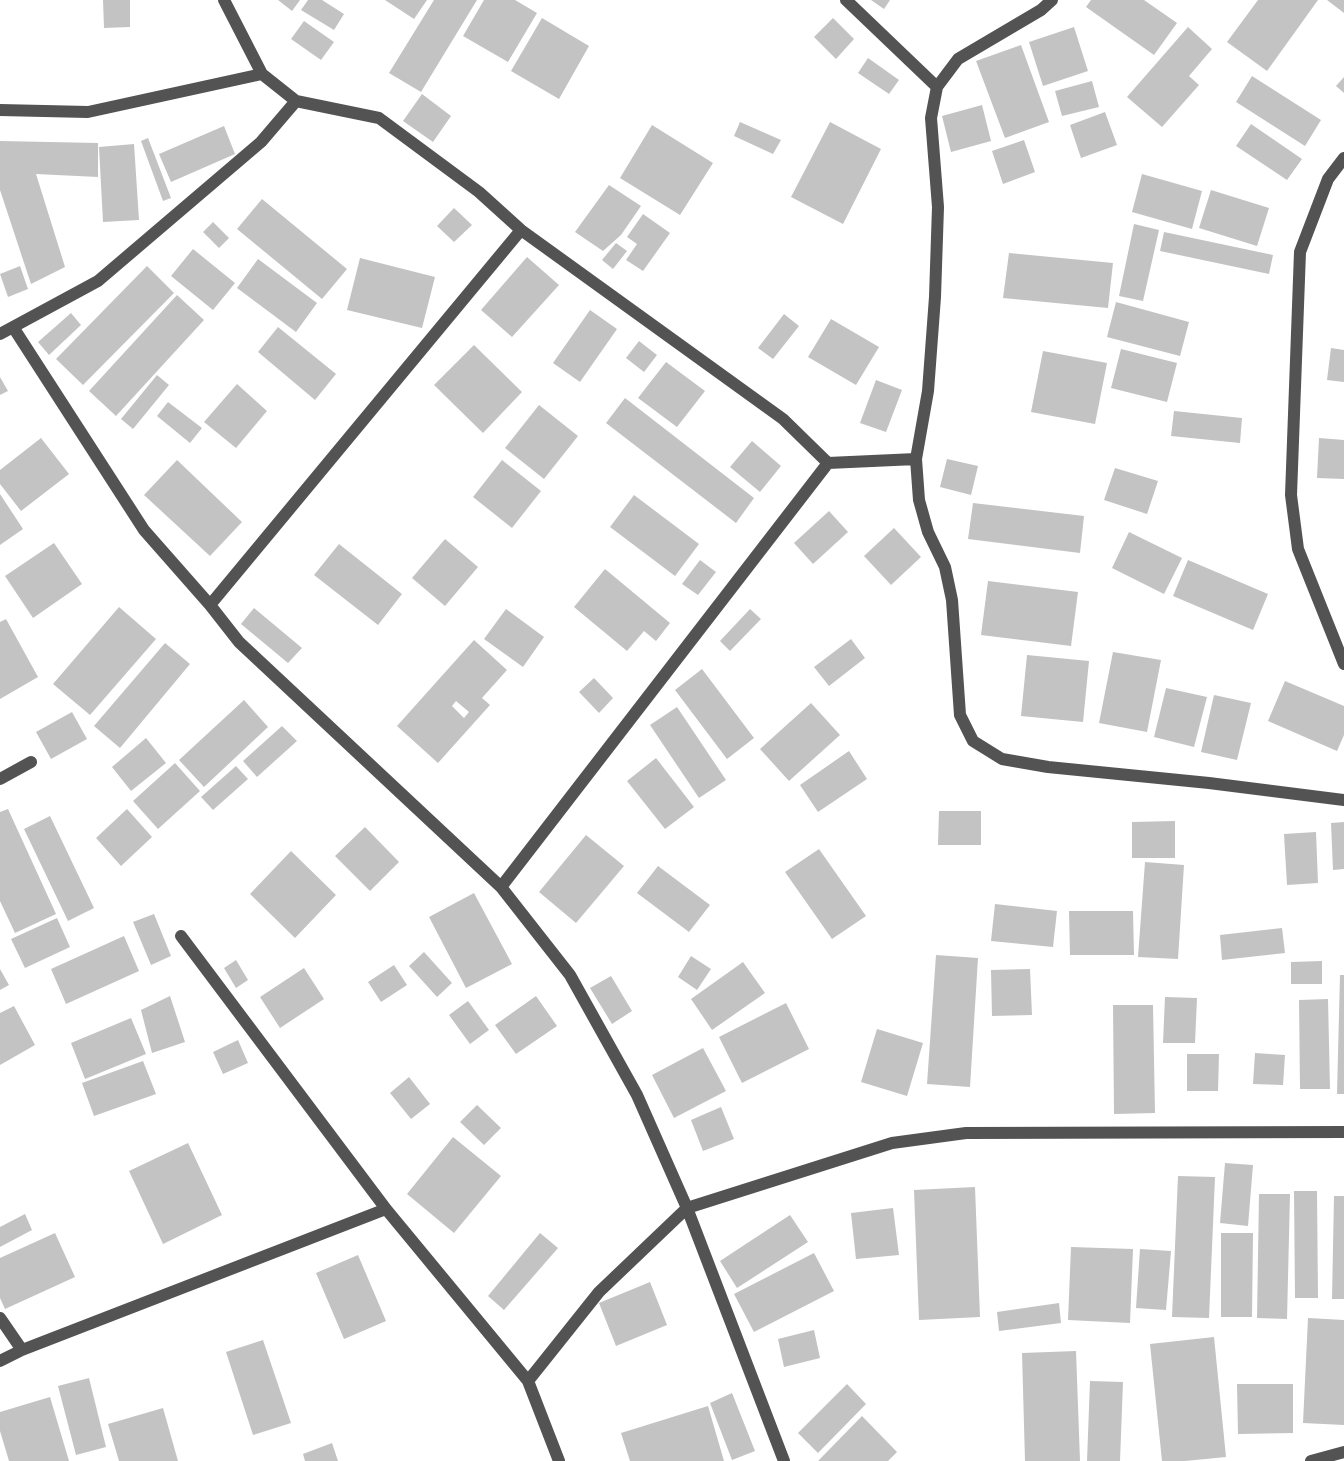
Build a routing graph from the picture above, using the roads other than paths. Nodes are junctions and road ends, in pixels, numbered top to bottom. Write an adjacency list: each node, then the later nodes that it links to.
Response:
1 (224, 0): 4 (street)
2 (846, 0): 5 (street)
3 (1052, 0): 5 (street)
4 (262, 74): 6 (street); 7 (street)
5 (937, 87): 12 (street)
6 (296, 101): 9 (street); 10 (street)
7 (0, 110)
8 (1344, 158): 15 (street)
9 (521, 230): 13 (street); 14 (street)
10 (13, 327): 11 (street); 14 (street)
11 (0, 334)
12 (916, 459): 13 (street); 18 (street)
13 (828, 463): 19 (street)
14 (210, 605): 19 (street)
15 (1344, 664)
16 (31, 762): 17 (street)
17 (0, 779)
18 (1344, 800)
19 (501, 887): 22 (street)
20 (180, 936): 23 (street)
21 (1344, 1132): 22 (street)
22 (687, 1208): 27 (street); 30 (street)
23 (386, 1209): 25 (street); 27 (street)
24 (0, 1318): 25 (street)
25 (22, 1350): 26 (street)
26 (0, 1360)
27 (528, 1382): 29 (street)
28 (1344, 1452): 31 (street)
29 (559, 1461)
30 (784, 1461)
31 (1311, 1461)

